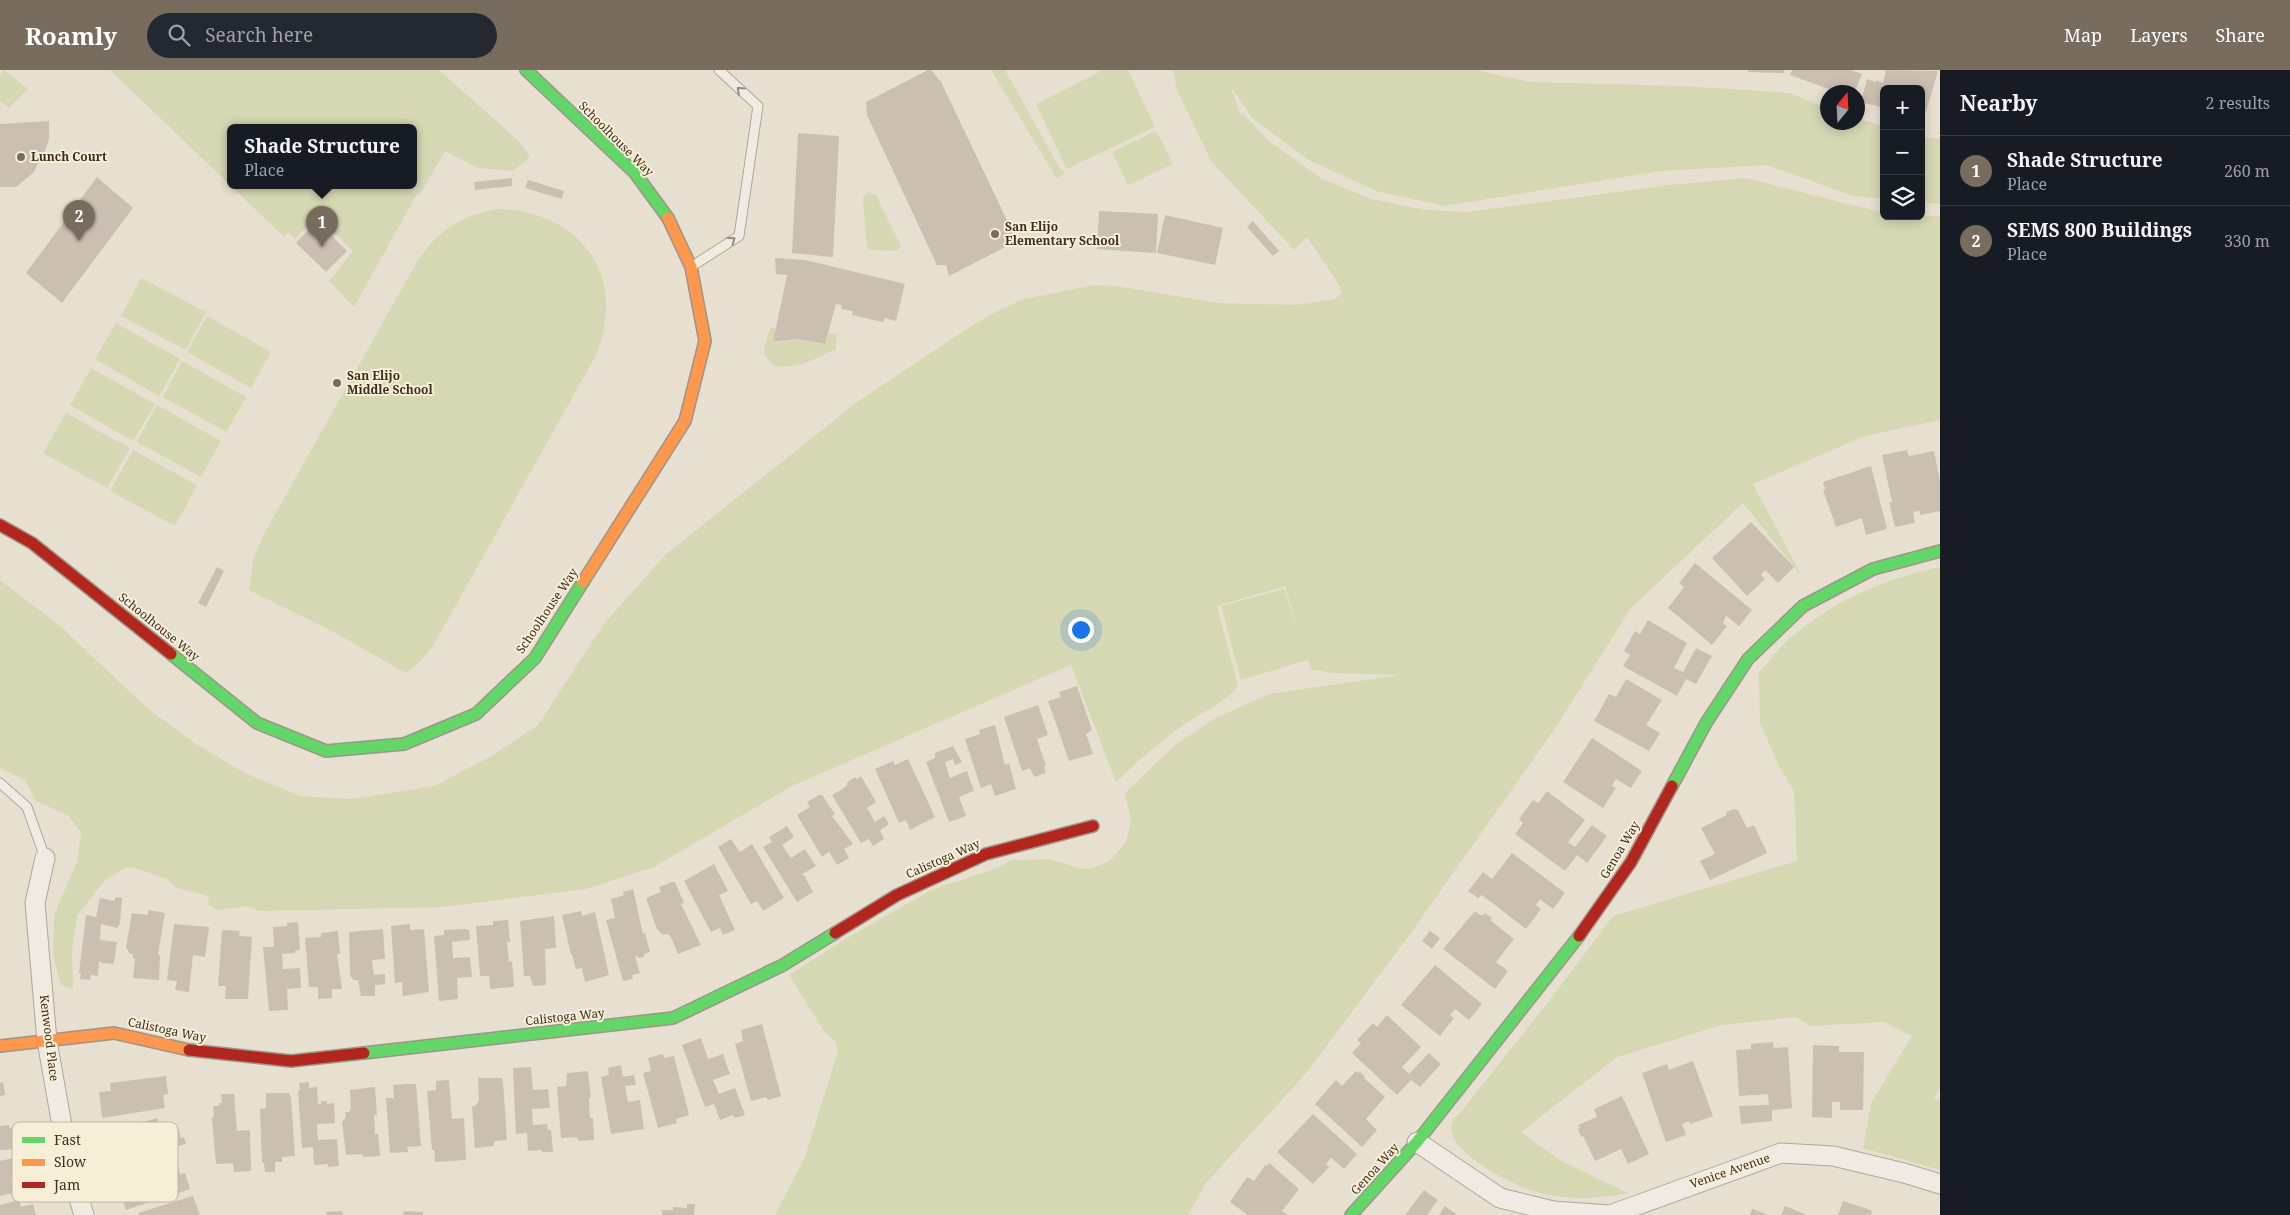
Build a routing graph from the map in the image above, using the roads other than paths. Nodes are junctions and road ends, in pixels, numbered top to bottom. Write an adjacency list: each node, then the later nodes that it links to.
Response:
1 (526, 70): 3 (street, Schoolhouse Way)
2 (719, 70): 3 (lane, one-way to 2)
3 (691, 267): 4 (street, Schoolhouse Way)
4 (0, 526)
5 (1940, 551): 12 (street, Genoa Way)
6 (0, 783): 8 (lane)
7 (1093, 826): 9 (street, Calistoga Way)
8 (44, 858): 9 (street, Kenwood Place)
9 (47, 1041): 10 (street, Calistoga Way); 11 (street, Kenwood Place)
10 (0, 1046)
11 (61, 1122)
12 (1417, 1142): 16 (street, Genoa Way); 17 (street, Venice Avenue)
13 (1940, 1184): 17 (street, Venice Avenue)
14 (80, 1202): 15 (street, Kenwood Place)
15 (84, 1215)
16 (1351, 1215)
17 (1610, 1215)

